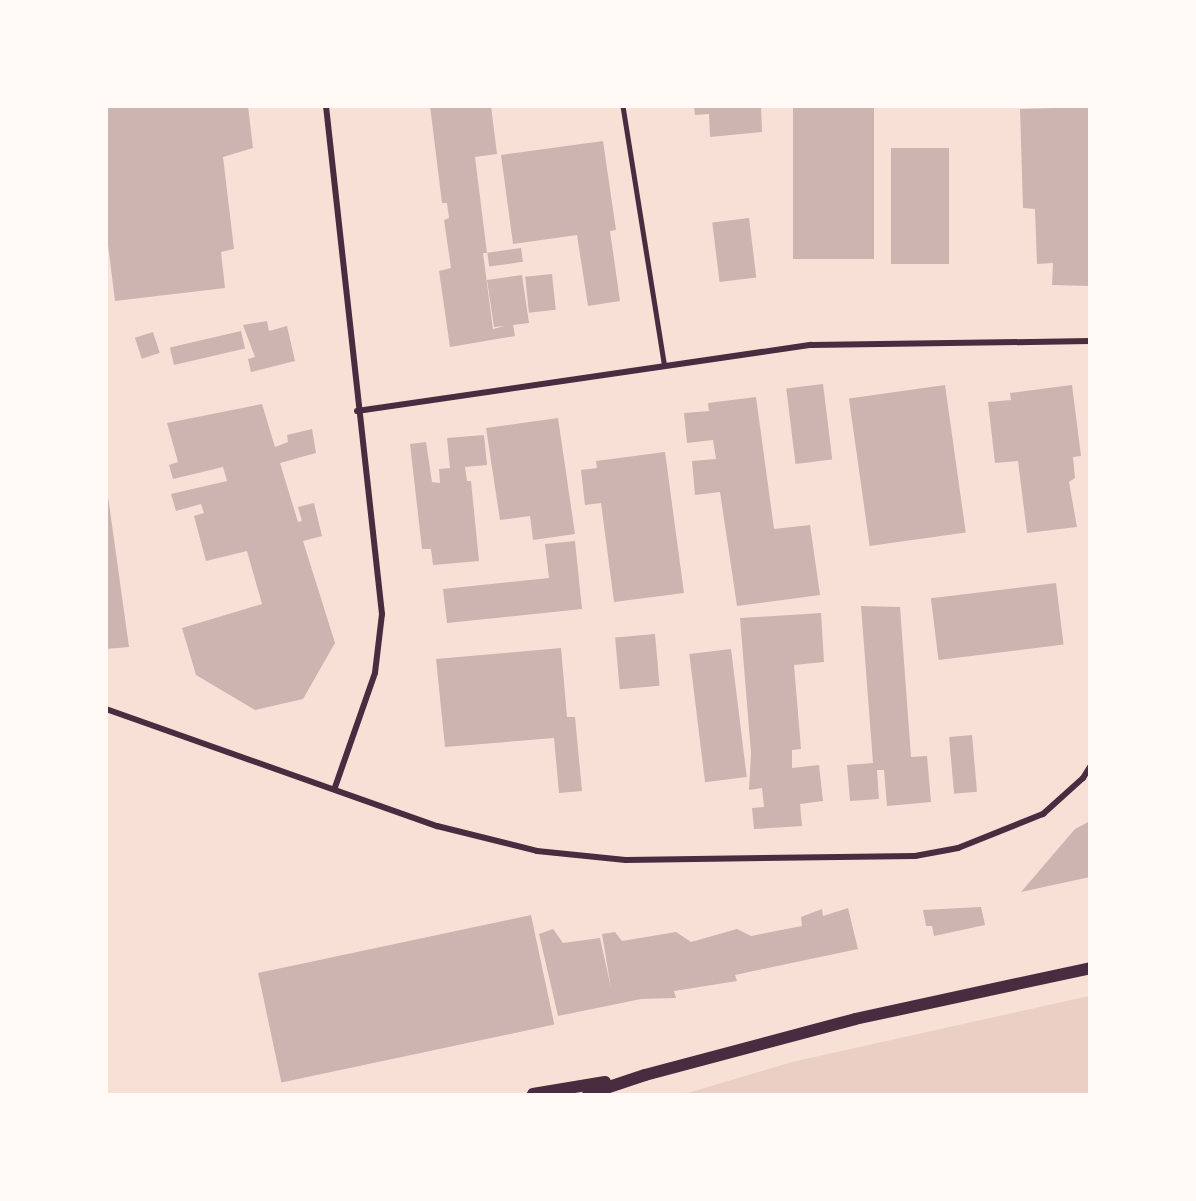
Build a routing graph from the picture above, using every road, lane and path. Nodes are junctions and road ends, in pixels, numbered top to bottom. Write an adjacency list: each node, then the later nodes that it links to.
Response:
1 (326, 106): 5 (street)
2 (623, 106): 4 (lane)
3 (1089, 341): 4 (street)
4 (664, 363): 5 (street)
5 (357, 411): 8 (street)
6 (106, 709): 8 (street)
7 (1089, 768): 8 (street)
8 (335, 787)
9 (1089, 968): 10 (main road)
10 (645, 1075): 11 (main road); 12 (main road)
11 (533, 1095)
12 (588, 1095)

